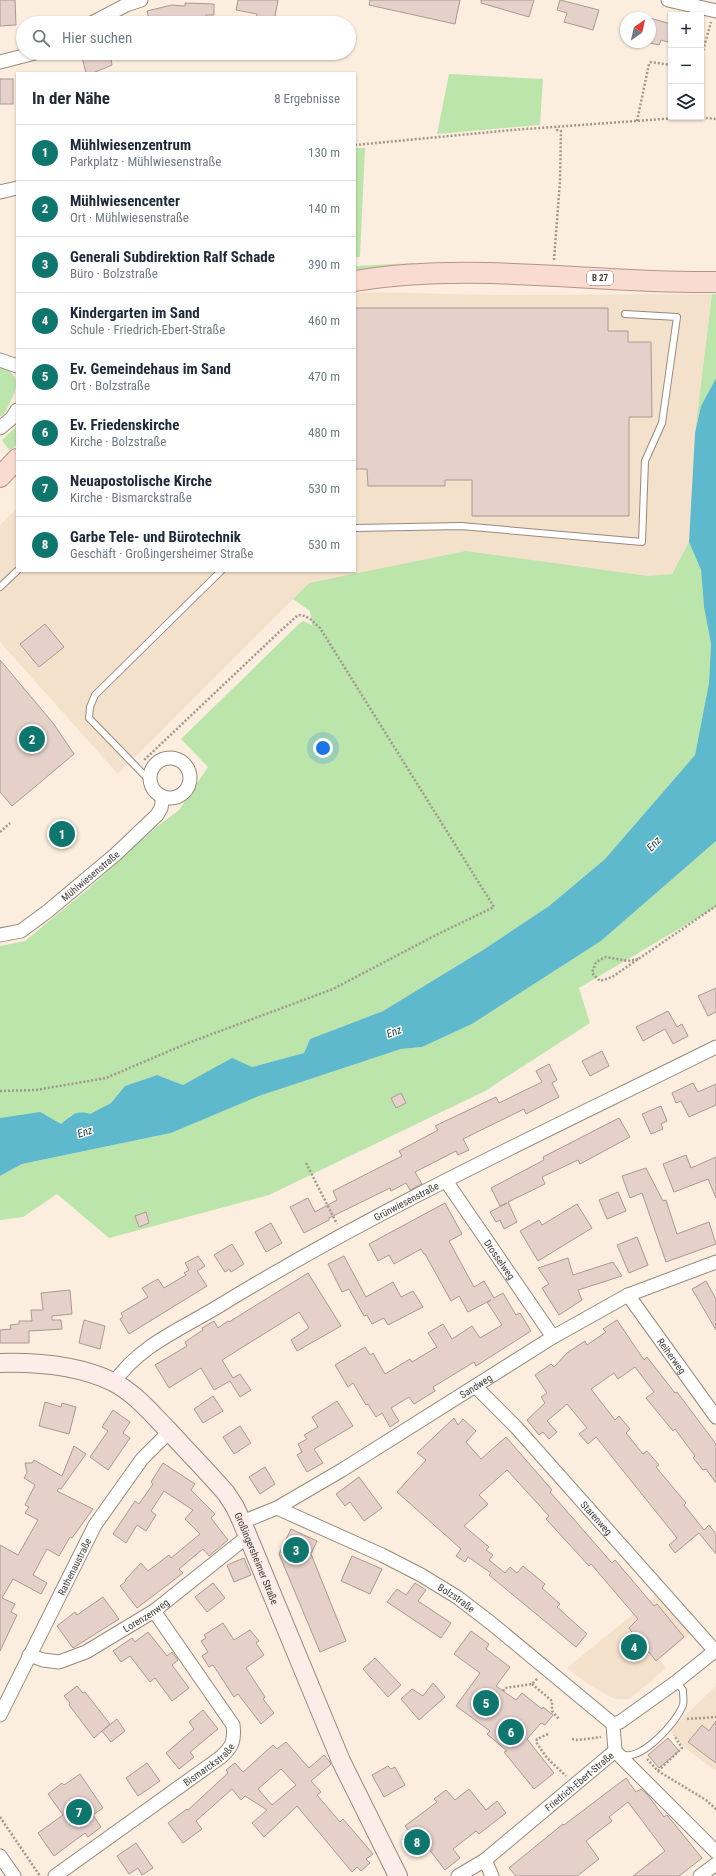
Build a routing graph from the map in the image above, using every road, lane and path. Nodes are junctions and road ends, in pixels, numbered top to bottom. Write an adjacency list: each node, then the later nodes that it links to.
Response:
1 (141, 0): 4 (street)
2 (668, 0): 3 (street)
3 (715, 11): 5 (path)
4 (105, 16)
5 (704, 48)
6 (16, 58): 7 (street)
7 (0, 62)
8 (668, 65): 12 (path)
9 (704, 118): 11 (path)
10 (668, 119): 12 (path)
11 (716, 119)
12 (637, 121): 13 (path)
13 (557, 127): 14 (path); 17 (path)
14 (356, 145)
15 (16, 188): 16 (street)
16 (0, 192)
17 (554, 261)
18 (356, 281): 19 (main road, B 27)
19 (716, 282)
20 (625, 314): 27 (lane)
21 (0, 360): 22 (street)
22 (16, 366)
23 (16, 412): 24 (street)
24 (0, 428)
25 (16, 460): 26 (main road)
26 (0, 477)
27 (356, 528)
28 (16, 572): 30 (lane)
29 (220, 572): 31 (lane)
30 (0, 587)
31 (137, 767): 32 (lane); 40 (path)
32 (150, 781): 33 (street); 33 (street)
33 (163, 797): 37 (street, Mühlwiesenstraße)
34 (10, 823): 35 (path)
35 (0, 832)
36 (716, 906): 38 (path)
37 (0, 934)
38 (638, 959): 38 (path)
39 (716, 1048): 42 (street, Grünwiesenstraße)
40 (0, 1091)
41 (306, 1163): 43 (path)
42 (446, 1181): 43 (street, Grünwiesenstraße); 46 (street, Drosselweg)
43 (343, 1235): 48 (street, Grünwiesenstraße)
44 (716, 1262): 45 (street, Sandweg)
45 (628, 1295): 46 (street, Sandweg); 50 (street, Reiherweg)
46 (553, 1338): 49 (street, Sandweg)
47 (0, 1363): 48 (main road, Großingersheimer Straße)
48 (114, 1383): 51 (main road, Großingersheimer Straße)
49 (476, 1387): 52 (street, Sandweg); 55 (street, Starenweg)
50 (716, 1417)
51 (169, 1432): 53 (main road, Großingersheimer Straße); 56 (street, Rathenaustraße)
52 (277, 1508): 53 (street, Sandweg); 63 (street, Bolzstraße)
53 (245, 1529): 54 (street, Lorenzenweg); 80 (main road, Großingersheimer Straße)
54 (154, 1611): 56 (street, Lorenzenweg); 79 (street, Bismarckstraße)
55 (716, 1651): 58 (street)
56 (29, 1655): 61 (street, Rathenaustraße)
57 (537, 1679): 59 (path)
58 (676, 1682): 63 (street); 67 (lane)
59 (532, 1684): 60 (path); 62 (path)
60 (503, 1691)
61 (0, 1715)
62 (559, 1719)
63 (613, 1730): 66 (path); 67 (street, Friedrich-Ebert-Straße)
64 (672, 1733): 69 (path)
65 (548, 1734): 70 (path)
66 (572, 1739)
67 (616, 1751): 70 (street, Friedrich-Ebert-Straße); 73 (street)
68 (645, 1757): 69 (path)
69 (658, 1771): 71 (path)
70 (575, 1784): 75 (street, Friedrich-Ebert-Straße)
71 (716, 1809)
72 (0, 1817): 78 (path)
73 (716, 1852)
74 (0, 1856): 77 (street)
75 (485, 1860): 81 (street, Friedrich-Ebert-Straße); 82 (street)
76 (716, 1864): 83 (street)
77 (14, 1876)
78 (40, 1876)
79 (55, 1876)
80 (398, 1876)
81 (458, 1876)
82 (492, 1876)
83 (700, 1876)

